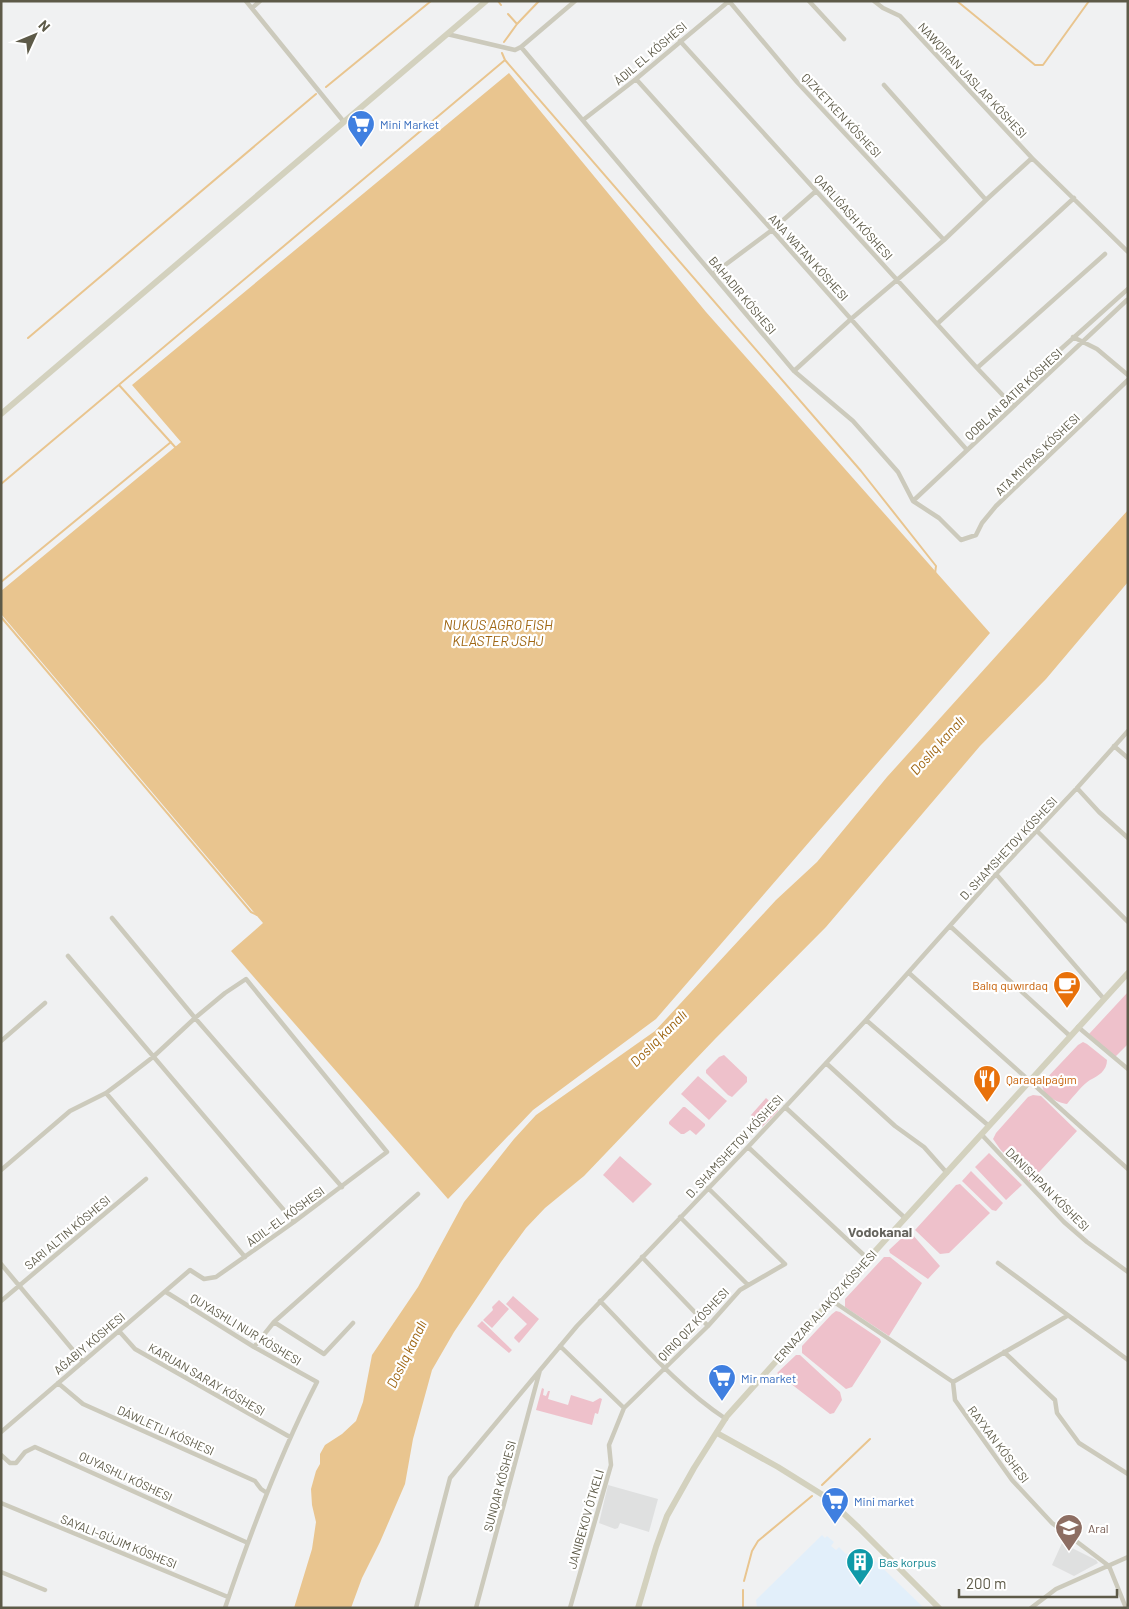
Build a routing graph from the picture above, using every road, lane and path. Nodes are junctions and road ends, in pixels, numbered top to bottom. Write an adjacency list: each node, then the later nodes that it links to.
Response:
1 (246, 1): 8 (street)
2 (260, 1): 8 (street)
3 (486, 1): 9 (main road)
4 (575, 1): 12 (street)
5 (729, 1): 11 (street, ÁDIL EL KÓSHESI); 22 (street)
6 (810, 1): 10 (street)
7 (874, 1): 17 (street)
8 (252, 8): 16 (street)
9 (447, 34): 12 (street); 16 (main road)
10 (844, 39)
11 (680, 40): 13 (street, ÁDIL EL KÓSHESI); 18 (street)
12 (522, 47): 15 (street)
13 (636, 79): 15 (street, ÁDIL EL KÓSHESI); 21 (street, ANA WATAN KÓSHESI)
14 (884, 85): 20 (street)
15 (583, 120): 25 (street)
16 (344, 122): 39 (main road)
17 (1032, 158): 19 (street); 20 (street)
18 (816, 191): 21 (street); 26 (street)
19 (1074, 198): 23 (street); 30 (street)
20 (986, 200): 22 (street)
21 (772, 230): 25 (street); 29 (street, ANA WATAN KÓSHESI)
22 (944, 240): 26 (street)
23 (1128, 252)
24 (1105, 254): 34 (street)
25 (713, 274): 35 (street)
26 (897, 280): 29 (street); 30 (street)
27 (1128, 289): 31 (street)
28 (1127, 300): 32 (street)
29 (850, 319): 35 (street); 40 (street, ANA WATAN KÓSHESI)
30 (937, 324): 34 (street)
31 (1073, 337): 32 (street); 33 (street)
32 (1083, 343): 36 (street); 38 (street)
33 (1052, 357)
34 (977, 368): 38 (street)
35 (794, 371): 41 (street)
36 (1128, 375)
37 (1128, 380): 41 (street, ATA MIYRAS KÓSHESI)
38 (1013, 406): 40 (street)
39 (1, 414)
40 (967, 450): 41 (street)
41 (913, 501)
42 (1128, 731): 43 (street, D. SHAMSHETOV KÓSHESI)
43 (1114, 746): 44 (street); 45 (street, D. SHAMSHETOV KÓSHESI)
44 (1128, 758)
45 (1077, 788): 46 (street, D. SHAMSHETOV KÓSHESI); 47 (street)
46 (1037, 831): 48 (street, D. SHAMSHETOV KÓSHESI); 50 (street)
47 (1128, 838)
48 (996, 874): 51 (street, D. SHAMSHETOV KÓSHESI); 55 (street)
49 (112, 918): 57 (street)
50 (1128, 922)
51 (950, 926): 53 (street, D. SHAMSHETOV KÓSHESI); 60 (street)
52 (68, 956): 62 (street)
53 (909, 973): 58 (street, D. SHAMSHETOV KÓSHESI); 65 (street)
54 (1127, 974): 55 (main road, ERNAZAR ALAKÓZ KÓSHESI)
55 (1104, 999): 59 (main road, ERNAZAR ALAKÓZ KÓSHESI)
56 (45, 1003): 61 (street)
57 (195, 1018): 62 (street); 75 (street); 75 (street, ÁDIL-EL KÓSHESI)
58 (866, 1020): 63 (street, D. SHAMSHETOV KÓSHESI); 68 (street)
59 (1078, 1028): 60 (main road, ERNAZAR ALAKÓZ KÓSHESI); 64 (street)
60 (1070, 1036): 65 (main road, ERNAZAR ALAKÓZ KÓSHESI)
61 (1, 1041)
62 (153, 1057): 66 (street); 80 (street)
63 (826, 1063): 67 (street, D. SHAMSHETOV KÓSHESI); 73 (street)
64 (1128, 1069)
65 (1030, 1081): 68 (main road, ERNAZAR ALAKÓZ KÓSHESI); 71 (street)
66 (106, 1093): 72 (street); 81 (street)
67 (785, 1107): 70 (street, D. SHAMSHETOV KÓSHESI); 79 (street)
68 (989, 1126): 69 (main road, ERNAZAR ALAKÓZ KÓSHESI)
69 (982, 1134): 73 (main road, ERNAZAR ALAKÓZ KÓSHESI); 87 (street)
70 (748, 1147): 76 (street, D. SHAMSHETOV KÓSHESI); 83 (street)
71 (1128, 1169)
72 (1, 1170)
73 (947, 1173): 79 (main road, ERNAZAR ALAKÓZ KÓSHESI)
74 (146, 1179): 89 (street)
75 (342, 1187): 80 (street, ÁDIL-EL KÓSHESI)
76 (708, 1188): 78 (street, D. SHAMSHETOV KÓSHESI); 88 (street)
77 (418, 1194): 95 (street)
78 (680, 1217): 82 (street, D. SHAMSHETOV KÓSHESI); 88 (street)
79 (905, 1218): 83 (main road, ERNAZAR ALAKÓZ KÓSHESI)
80 (294, 1222): 81 (street, ÁDIL-EL KÓSHESI)
81 (245, 1257): 86 (street, ÁDIL-EL KÓSHESI)
82 (642, 1257): 93 (street, D. SHAMSHETOV KÓSHESI); 97 (street)
83 (868, 1259): 91 (main road, ERNAZAR ALAKÓZ KÓSHESI)
84 (998, 1263): 94 (street)
85 (1, 1264): 89 (street)
86 (190, 1270): 90 (street, AǴABIY KÓSHESI)
87 (1128, 1272)
88 (748, 1285): 97 (street)
89 (20, 1286): 92 (street); 103 (street)
90 (166, 1292): 98 (street, AǴABIY KÓSHESI); 100 (street)
91 (831, 1300): 106 (street); 109 (main road, ERNAZAR ALAKÓZ KÓSHESI)
92 (1, 1301)
93 (600, 1301): 99 (street, D. SHAMSHETOV KÓSHESI); 105 (street)
94 (1067, 1316): 101 (street); 102 (street)
95 (274, 1322): 96 (street); 100 (street)
96 (353, 1323)
97 (708, 1326): 105 (street)
98 (119, 1331): 103 (street, AǴABIY KÓSHESI); 112 (street, KARUAN SARAY KÓSHESI)
99 (560, 1346): 104 (street, D. SHAMSHETOV KÓSHESI); 108 (street)
100 (254, 1347): 112 (street)
101 (1004, 1352): 106 (street); 114 (street)
102 (1128, 1360)
103 (83, 1362): 107 (street, AǴABIY KÓSHESI)
104 (541, 1368): 124 (street, D. SHAMSHETOV KÓSHESI); 125 (street, SUNQAR KÓSHESI)
105 (666, 1368): 108 (street); 109 (street)
106 (953, 1382): 119 (street, RAYXAN KÓSHESI)
107 (58, 1383): 110 (street, AǴABIY KÓSHESI); 115 (street, DÁWLETLI KÓSHESI)
108 (624, 1408): 126 (street, JANIBEKOV ÓTKELI)
109 (726, 1419): 111 (main road, ERNAZAR ALAKÓZ KÓSHESI)
110 (1, 1432)
111 (717, 1433): 127 (main road, ERNAZAR ALAKÓZ KÓSHESI); 128 (main road)
112 (290, 1437): 115 (street)
113 (1, 1455): 117 (street)
114 (1128, 1474)
115 (267, 1493): 117 (street)
116 (1, 1504): 122 (street)
117 (248, 1543): 122 (street)
118 (1128, 1557): 119 (street)
119 (1109, 1566): 129 (street); 130 (street)
120 (1, 1572): 121 (street)
121 (45, 1590)
122 (228, 1598): 123 (street)
123 (225, 1608)
124 (416, 1608)
125 (476, 1608)
126 (570, 1608)
127 (638, 1608)
128 (939, 1608)
129 (1031, 1608)
130 (1126, 1608)

